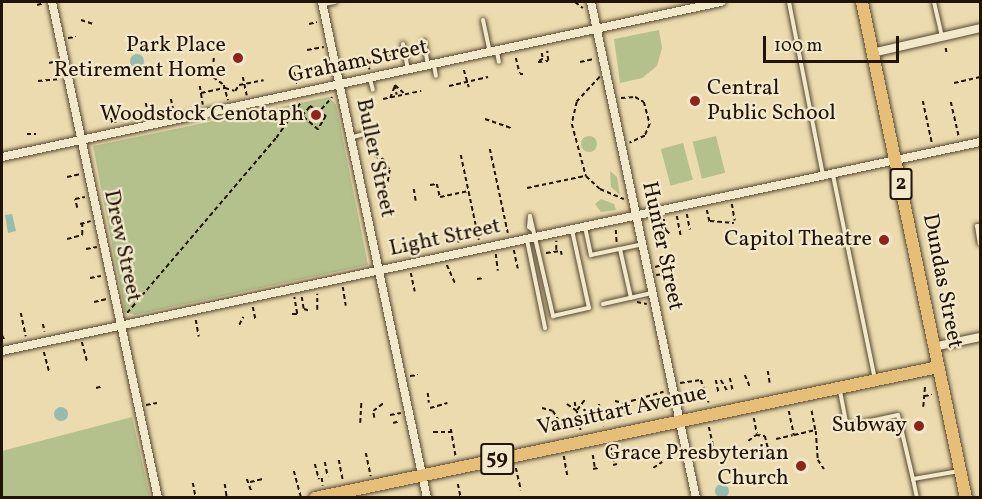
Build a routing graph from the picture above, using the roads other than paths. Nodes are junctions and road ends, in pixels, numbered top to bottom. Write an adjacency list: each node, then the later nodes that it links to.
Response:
1 (48, 2): 26 (street, Drew Street)
2 (335, 2): 8 (lane)
3 (591, 2): 11 (street, Hunter Street)
4 (721, 2): 11 (street, Graham Street)
5 (789, 2): 31 (lane)
6 (861, 2): 16 (main road, Dundas Street / 2)
7 (934, 2): 12 (lane)
8 (323, 3): 22 (street, Buller Street)
9 (483, 20): 15 (lane)
10 (981, 28): 12 (street)
11 (598, 29): 15 (street, Graham Street); 32 (street, Hunter Street)
12 (942, 36): 16 (street)
13 (424, 41): 18 (lane)
14 (403, 44): 19 (lane)
15 (494, 52): 17 (lane); 18 (street, Graham Street)
16 (872, 52): 29 (main road, Dundas Street / 2)
17 (499, 62)
18 (431, 65): 19 (street, Graham Street); 21 (lane)
19 (408, 69): 20 (street, Graham Street)
20 (370, 74): 22 (street, Graham Street); 23 (lane)
21 (436, 76)
22 (341, 84): 25 (street, Buller Street); 26 (street, Graham Street)
23 (373, 90)
24 (372, 132): 25 (lane)
25 (353, 137): 41 (street, Buller Street)
26 (82, 140): 28 (street, Graham Street); 45 (street, Drew Street)
27 (981, 142): 29 (street, Light Street)
28 (2, 157)
29 (896, 161): 30 (street, Light Street); 49 (main road, Dundas Street / 2)
30 (833, 175): 31 (street, Light Street); 51 (lane)
31 (824, 176): 32 (street, Light Street)
32 (638, 216): 34 (street, Light Street); 38 (street, Hunter Street)
33 (981, 226): 39 (lane)
34 (585, 227): 35 (street, Light Street); 40 (lane)
35 (572, 230): 36 (street, Light Street); 36 (lane)
36 (535, 234): 37 (street, Light Street)
37 (527, 239): 41 (street, Light Street); 46 (lane)
38 (643, 244): 40 (lane); 42 (street, Hunter Street)
39 (981, 244)
40 (618, 250): 43 (lane)
41 (381, 271): 45 (street, Light Street); 55 (street, Buller Street)
42 (653, 293): 43 (lane); 53 (street, Hunter Street)
43 (631, 298): 44 (lane)
44 (603, 304)
45 (120, 325): 48 (street, Light Street); 57 (street, Drew Street)
46 (545, 328)
47 (981, 337): 49 (street)
48 (3, 347)
49 (933, 347): 50 (main road, Dundas Street / 2)
50 (938, 367): 51 (main road, Vansittart Avenue / 59); 54 (main road, Dundas Street / 2)
51 (875, 380): 52 (main road, Vansittart Avenue / 59)
52 (839, 388): 53 (main road, Vansittart Avenue / 59); 56 (lane)
53 (679, 420): 55 (main road, Vansittart Avenue / 59); 60 (street, Hunter Street)
54 (960, 471): 56 (lane); 62 (main road, Dundas Street / 2)
55 (422, 475): 58 (main road, Vansittart Avenue / 59); 59 (street, Buller Street)
56 (913, 479): 61 (lane)
57 (158, 498)
58 (315, 498)
59 (427, 498)
60 (696, 498)
61 (917, 498)
62 (966, 498)

